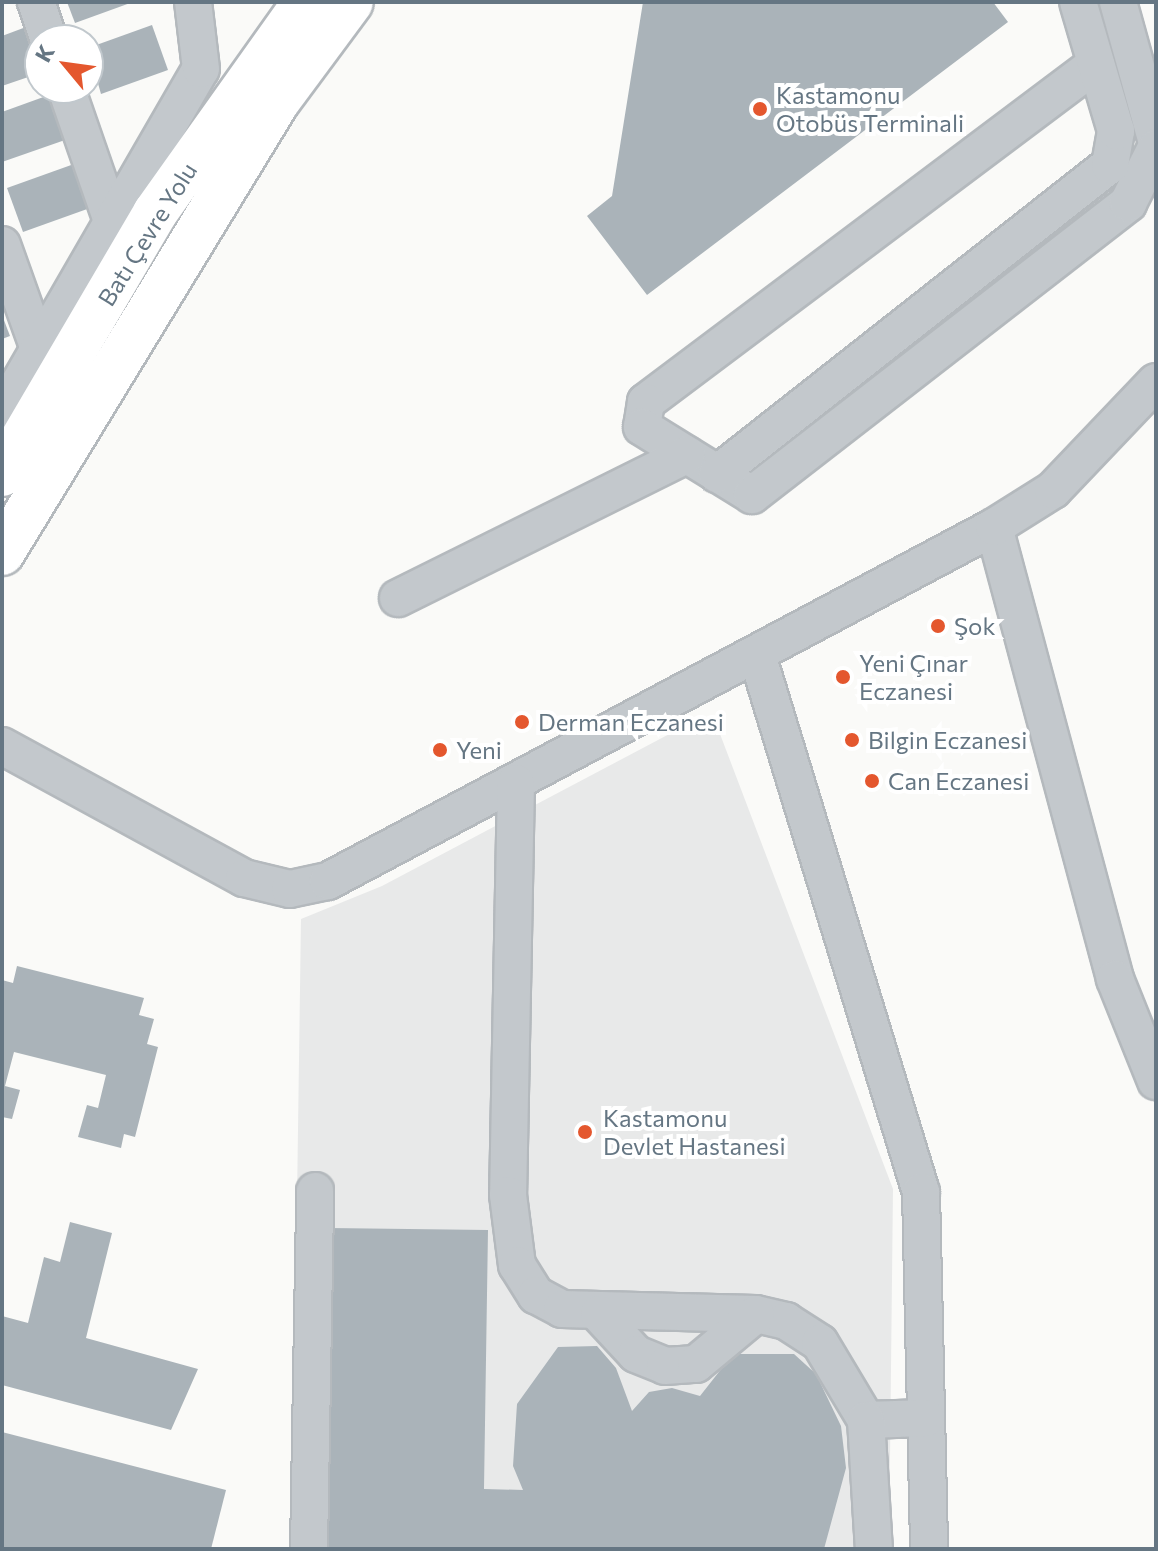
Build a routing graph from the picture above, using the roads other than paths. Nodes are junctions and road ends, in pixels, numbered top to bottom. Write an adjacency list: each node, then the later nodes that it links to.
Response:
1 (36, 2): 8 (street)
2 (193, 2): 14 (street)
3 (270, 2): 13 (highway)
4 (305, 2): 13 (highway, Batı Çevre Yolu)
5 (351, 2): 23 (highway)
6 (1078, 2): 9 (street)
7 (1118, 2): 11 (street)
8 (44, 24)
9 (1096, 64): 19 (street); 21 (street)
10 (72, 104): 14 (street)
11 (1156, 139)
12 (1156, 148): 21 (street)
13 (155, 213): 20 (highway, Batı Çevre Yolu)
14 (112, 221): 16 (street)
15 (2, 245): 16 (street)
16 (39, 349): 18 (street)
17 (1156, 382): 22 (street)
18 (2, 413)
19 (686, 455): 21 (street); 24 (street)
20 (2, 474)
21 (717, 474)
22 (994, 527): 25 (street); 28 (street)
23 (2, 553)
24 (398, 598)
25 (758, 658): 27 (street); 32 (street)
26 (2, 746): 27 (street)
27 (516, 783): 30 (street)
28 (1156, 1081)
29 (315, 1191): 34 (street)
30 (599, 1314): 31 (street); 31 (street)
31 (756, 1314): 33 (street)
32 (926, 1418): 33 (street); 36 (street)
33 (866, 1420): 35 (street)
34 (309, 1549)
35 (874, 1549)
36 (929, 1549)

